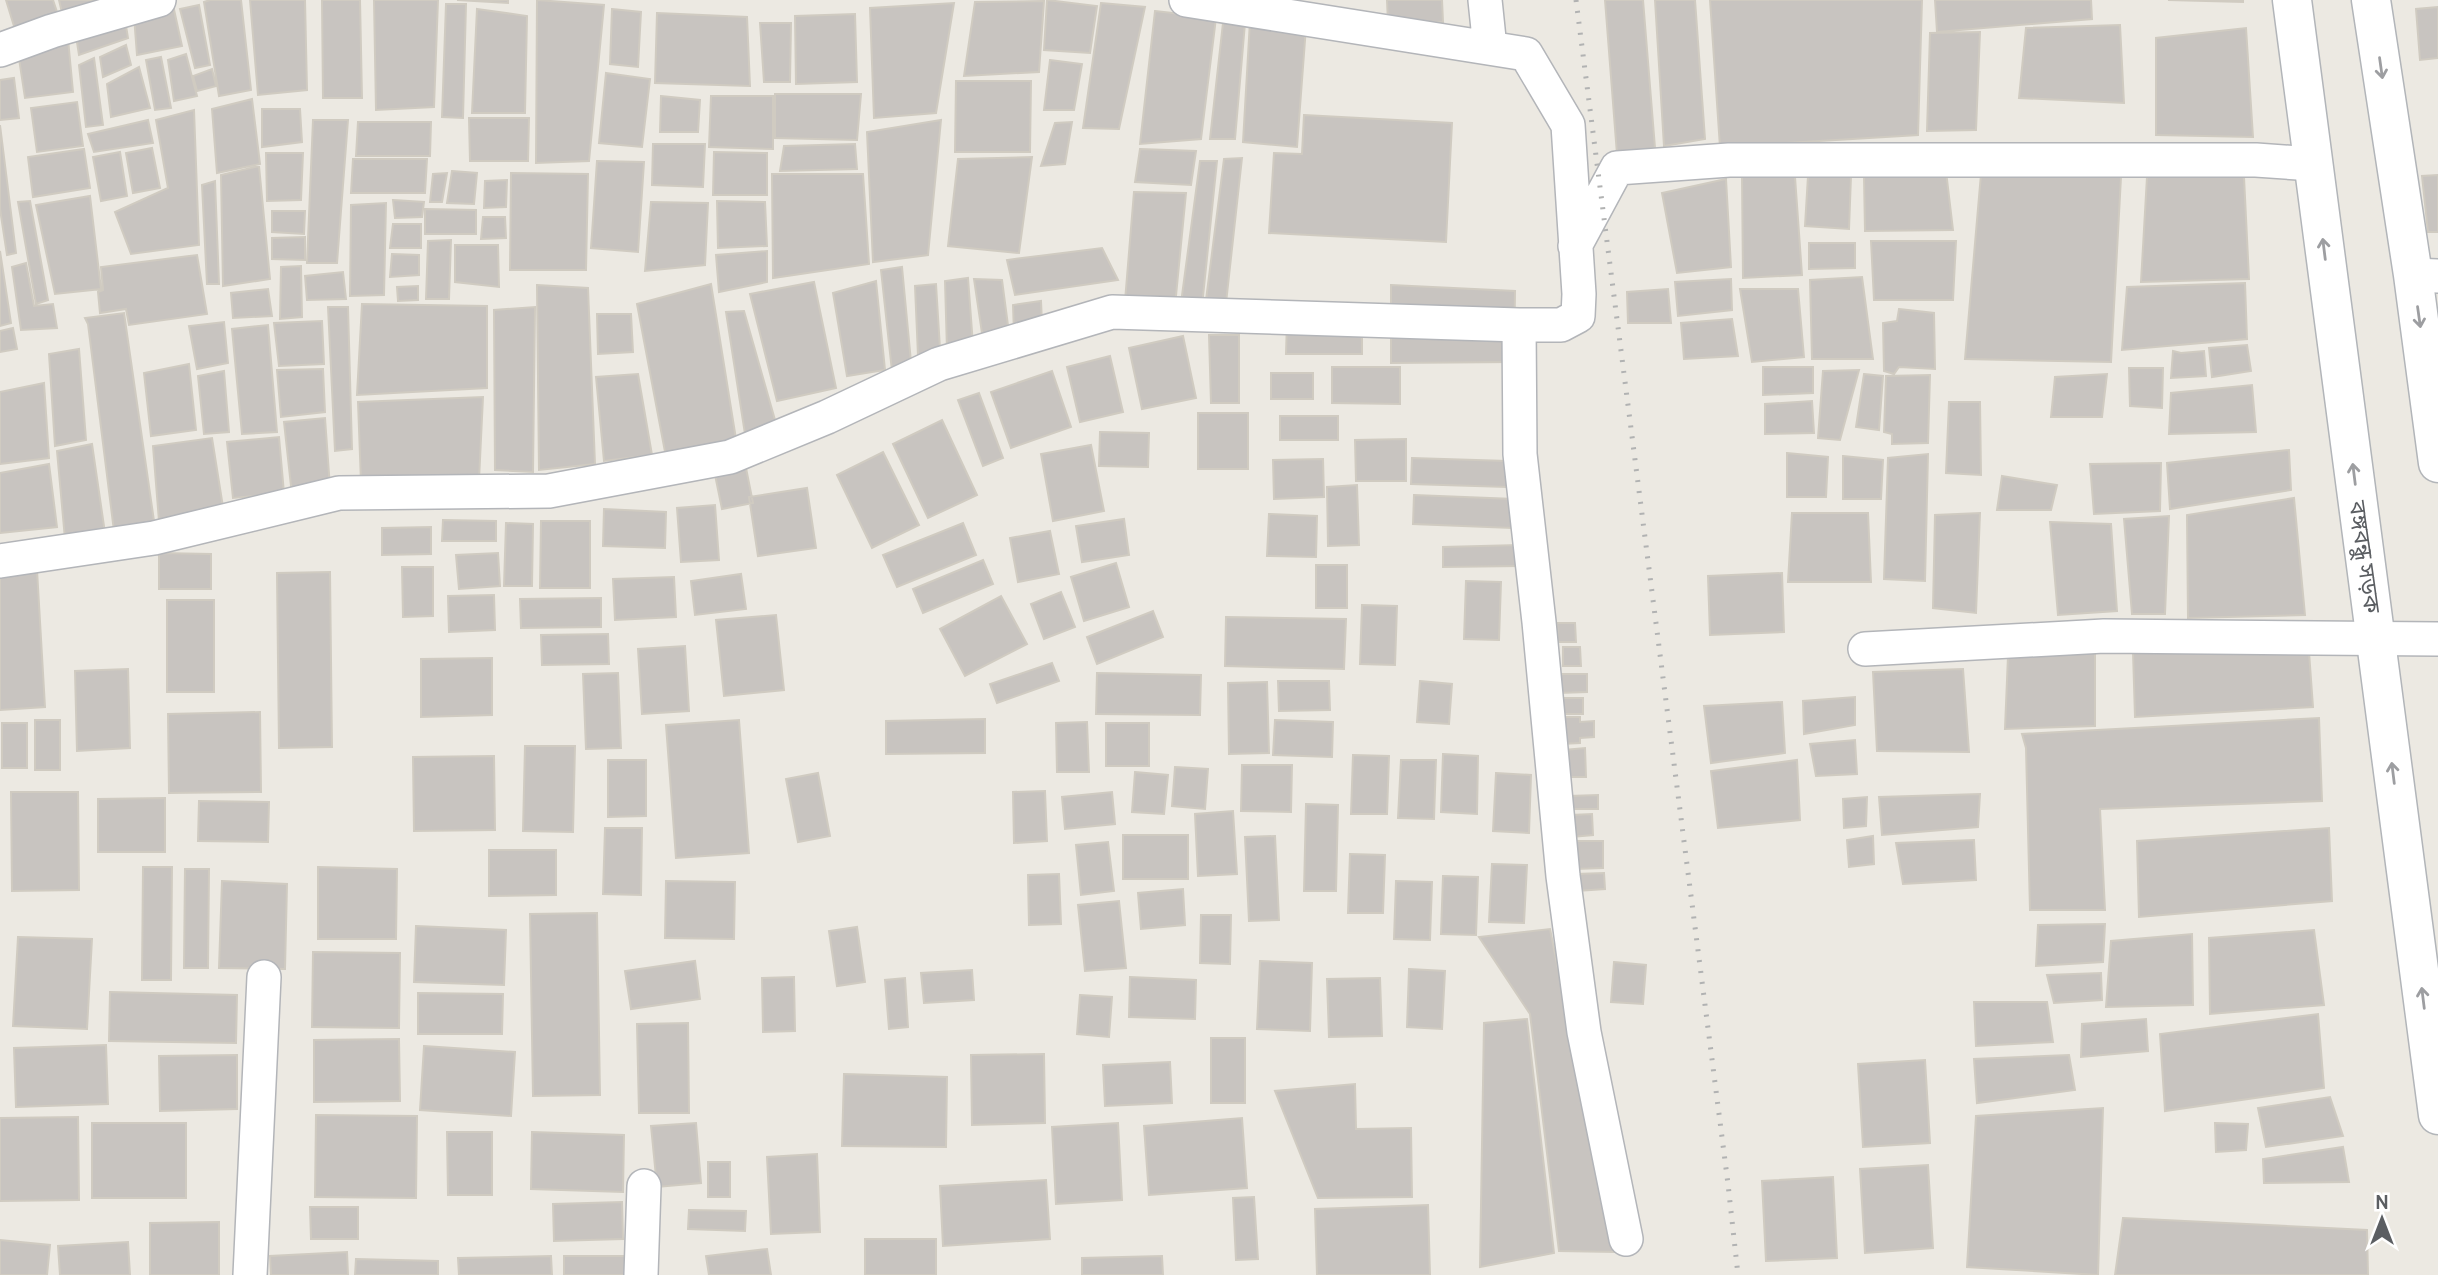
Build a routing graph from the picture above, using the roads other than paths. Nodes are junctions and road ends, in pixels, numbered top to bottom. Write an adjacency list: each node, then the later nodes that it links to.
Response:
1 (159, 0): 7 (street)
2 (1186, 0): 6 (street)
3 (1485, 0): 6 (street)
4 (2292, 0): 8 (main road, বঙ্গবন্ধু সড়ক)
5 (2371, 0): 10 (main road, one-way to 10)
6 (1490, 48): 9 (street)
7 (0, 50)
8 (2313, 163): 9 (street); 14 (main road, বঙ্গবন্ধু সড়ক, one-way to 8)
9 (1575, 246): 11 (street)
10 (2426, 275): 12 (main road, one-way to 12)
11 (1519, 326): 13 (street); 20 (street)
12 (2438, 463)
13 (0, 561)
14 (2376, 638): 15 (street); 16 (street); 18 (main road, বঙ্গবন্ধু সড়ক, one-way to 14)
15 (2438, 639)
16 (1865, 649)
17 (264, 977): 21 (street)
18 (2438, 1115)
19 (644, 1186): 22 (street)
20 (1626, 1239)
21 (250, 1275)
22 (641, 1275)

